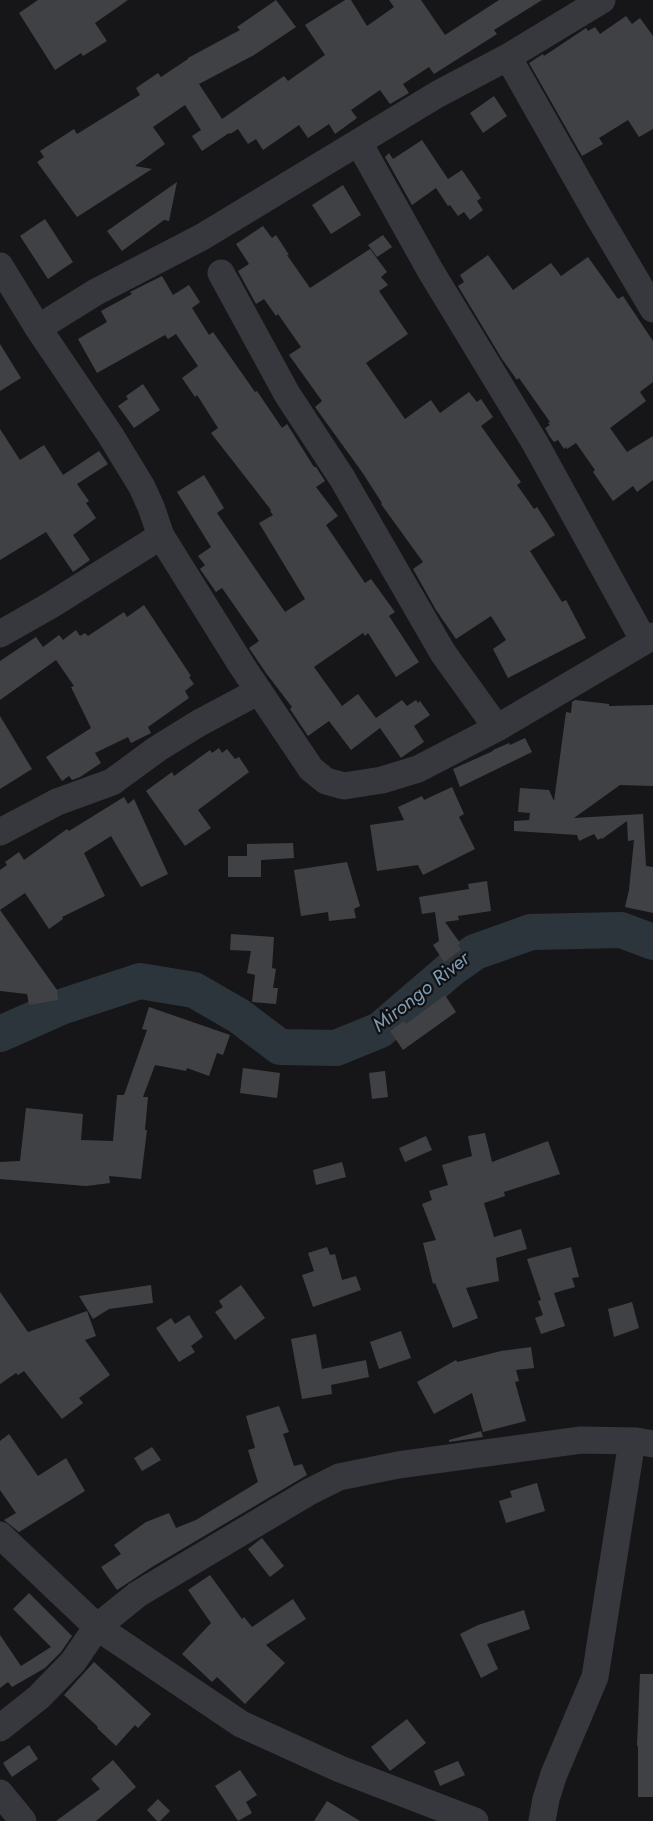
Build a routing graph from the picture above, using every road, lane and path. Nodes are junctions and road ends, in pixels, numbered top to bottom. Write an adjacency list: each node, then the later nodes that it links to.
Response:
1 (602, 0): 2 (street)
2 (508, 57): 3 (street); 6 (street)
3 (359, 143): 7 (street); 10 (street)
4 (0, 267): 7 (street)
5 (221, 273): 12 (street)
6 (653, 309)
7 (38, 328): 8 (street)
8 (161, 536): 9 (street); 11 (street)
9 (0, 634)
10 (648, 639): 12 (street)
11 (259, 691): 12 (street); 13 (street)
12 (497, 728)
13 (0, 832)
14 (643, 1442): 16 (street); 21 (street)
15 (0, 1535): 16 (street)
16 (97, 1627): 17 (street); 20 (street)
17 (0, 1728)
18 (0, 1793): 19 (street)
19 (23, 1821)
20 (475, 1821)
21 (542, 1821)

